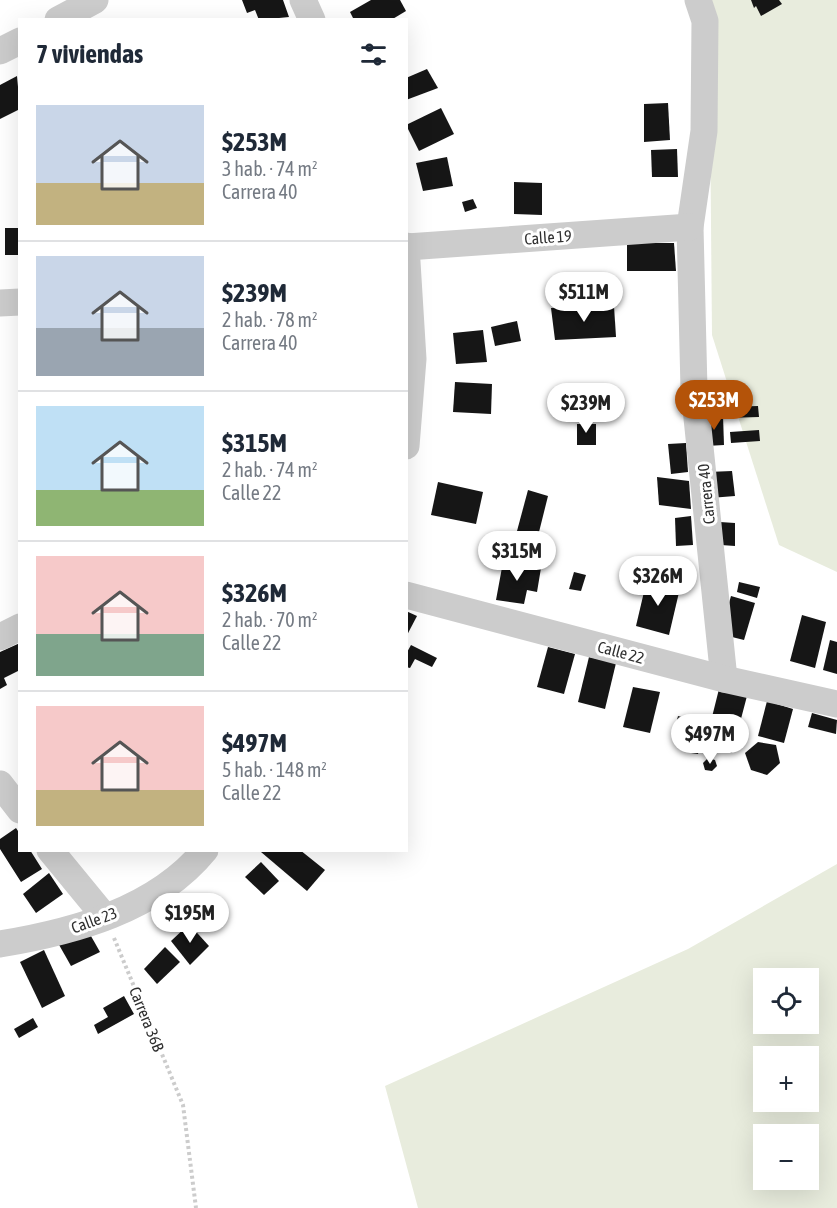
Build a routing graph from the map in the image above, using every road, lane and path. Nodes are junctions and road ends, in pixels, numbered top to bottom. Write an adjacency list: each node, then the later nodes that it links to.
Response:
1 (94, 0): 4 (street)
2 (303, 0): 5 (street)
3 (698, 0): 8 (street, Carrera 40)
4 (62, 18)
5 (311, 18)
6 (18, 41): 7 (street)
7 (0, 51)
8 (690, 227): 9 (street, Calle 19); 17 (street, Carrera 40)
9 (408, 247)
10 (408, 281): 13 (street)
11 (18, 302): 12 (street)
12 (0, 303)
13 (408, 421)
14 (408, 596): 17 (street, Calle 22)
15 (18, 628): 16 (street)
16 (0, 637)
17 (724, 679): 18 (street, Calle 22)
18 (837, 704)
19 (0, 784): 20 (street)
20 (18, 807)
21 (52, 852): 23 (street)
22 (204, 852): 23 (street, Calle 23)
23 (105, 917): 24 (street, Calle 23); 25 (path, Carrera 36B)
24 (0, 944)
25 (196, 1208)

